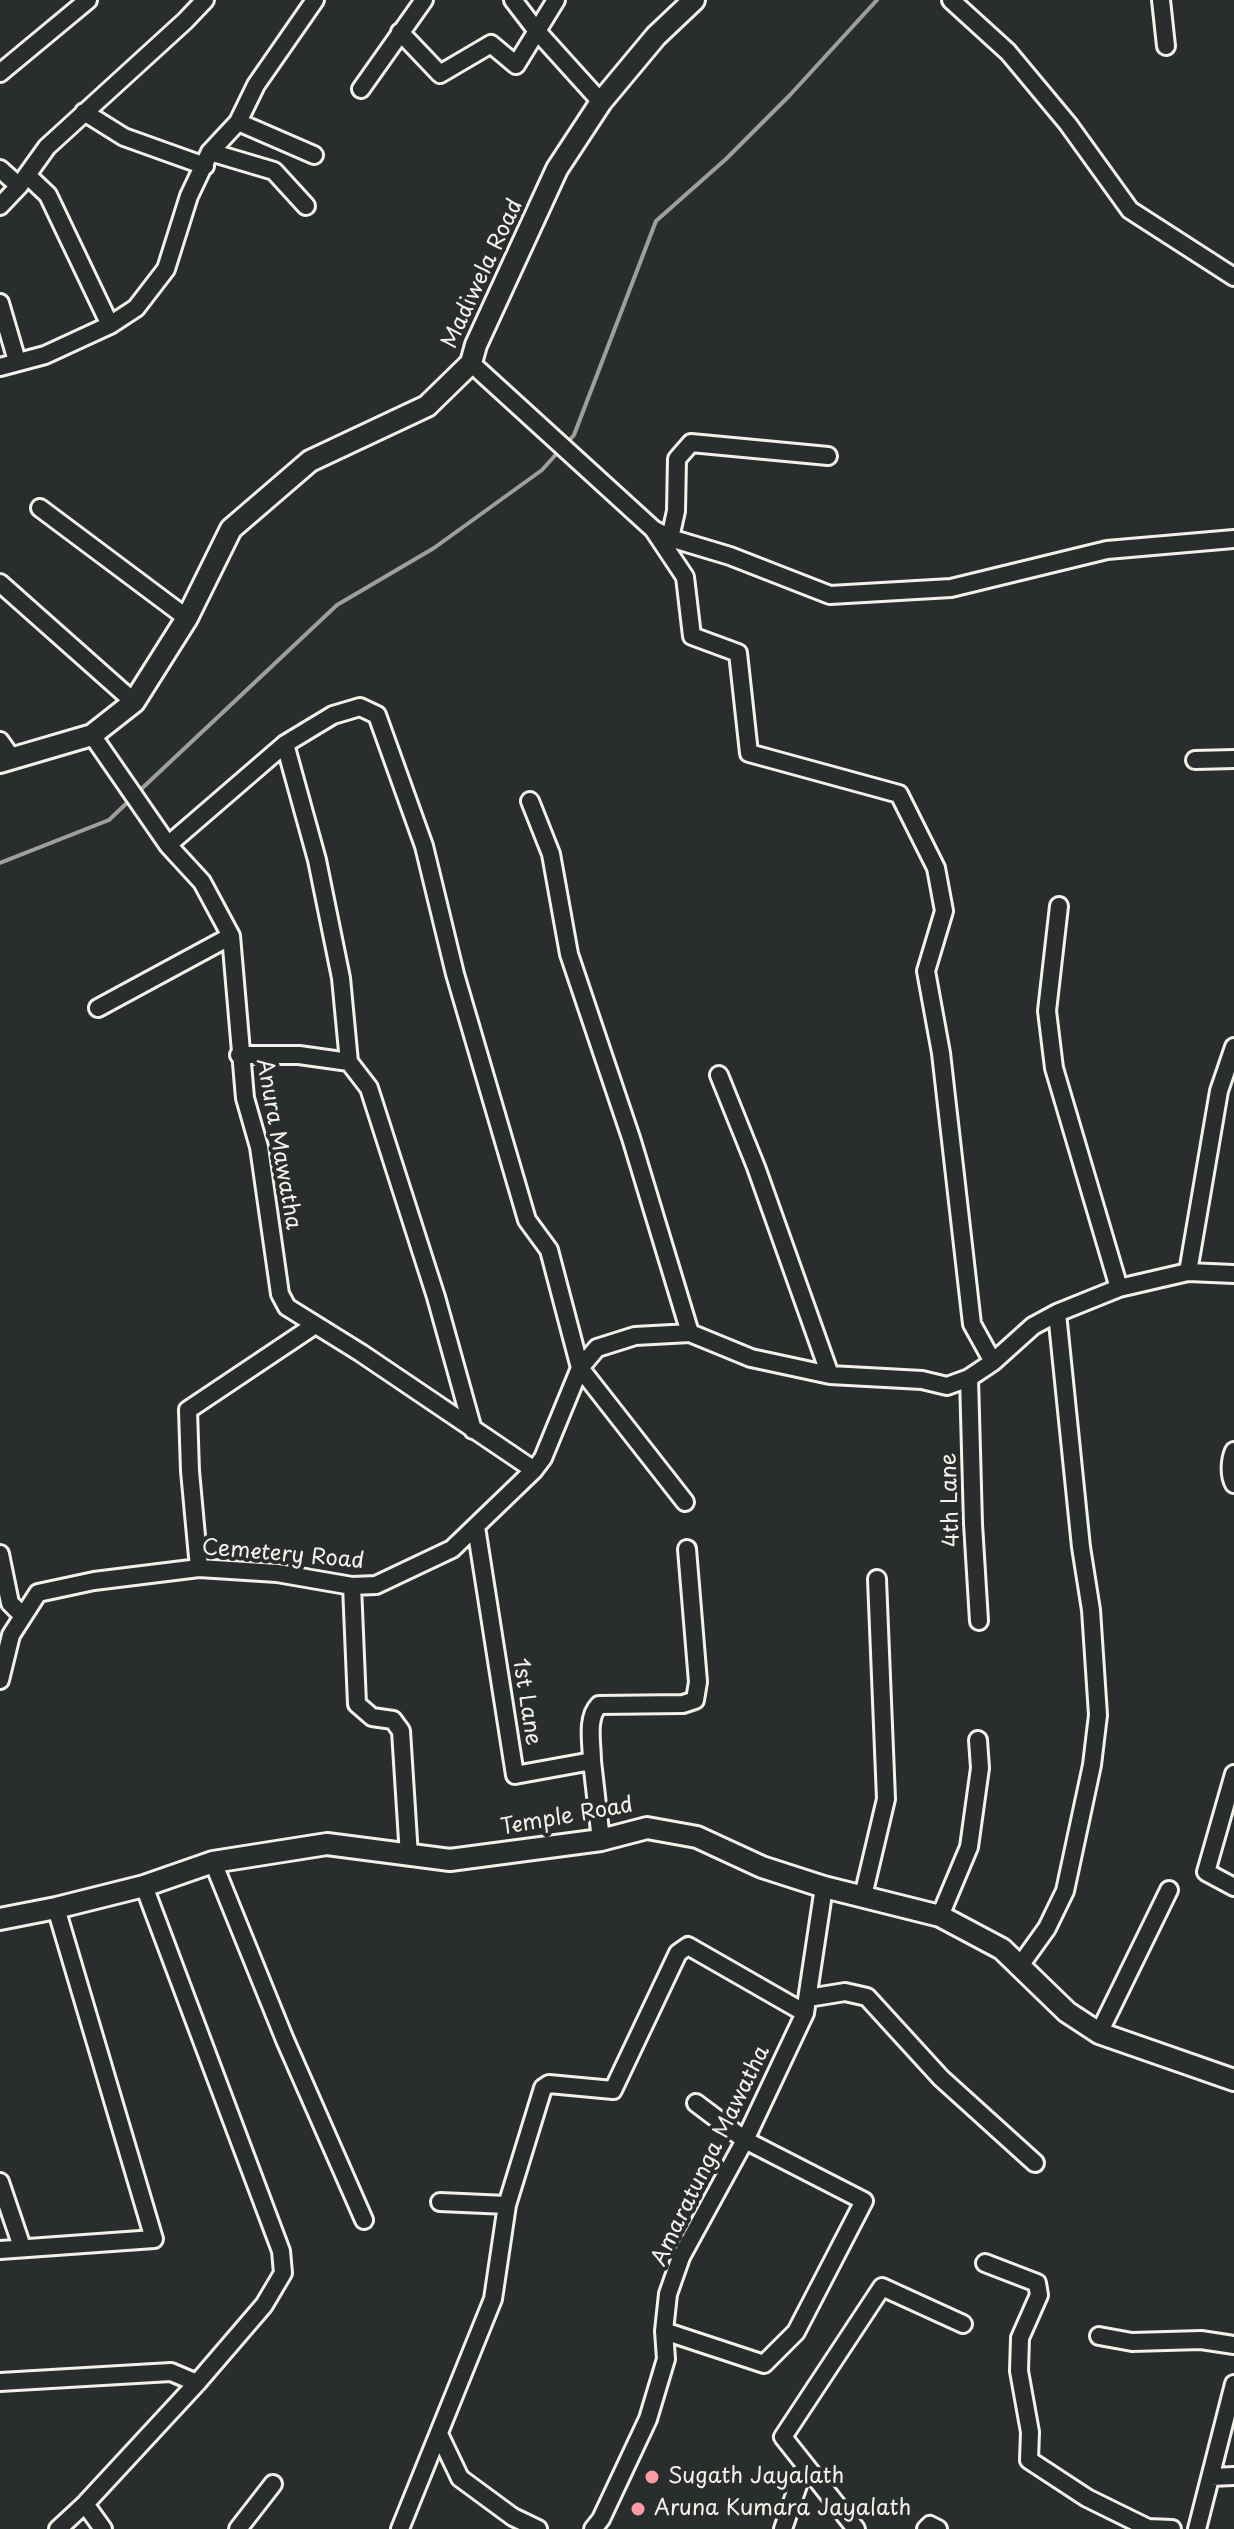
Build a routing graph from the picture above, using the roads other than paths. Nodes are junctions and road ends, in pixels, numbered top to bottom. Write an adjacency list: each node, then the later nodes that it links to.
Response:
1 (88, 0): 13 (street)
2 (205, 0): 16 (street)
3 (315, 0): 17 (street)
4 (424, 0): 11 (street)
5 (513, 0): 10 (street)
6 (556, 0): 10 (street)
7 (694, 0): 15 (main road, Madiwela Road)
8 (951, 0): 24 (street)
9 (1161, 0): 12 (street)
10 (536, 30): 11 (street); 15 (street)
11 (400, 32): 14 (street)
12 (1166, 46)
13 (2, 66)
14 (361, 89)
15 (601, 102): 28 (main road, Madiwela Road)
16 (84, 112): 19 (street); 21 (street)
17 (238, 122): 18 (street); 19 (street)
18 (314, 155)
19 (208, 159): 23 (street); 26 (street)
20 (0, 169): 21 (street)
21 (23, 180): 22 (street); 26 (street)
22 (0, 206)
23 (306, 206)
24 (1234, 277)
25 (0, 303): 27 (street)
26 (110, 325): 27 (street)
27 (17, 361): 29 (street)
28 (471, 363): 32 (street); 36 (main road, Madiwela Road)
29 (0, 367)
30 (828, 456): 33 (street)
31 (40, 508): 36 (street)
32 (653, 529): 33 (street); 59 (street)
33 (670, 538): 34 (street)
34 (1234, 539)
35 (0, 583): 37 (street)
36 (187, 618): 37 (main road, Madiwela Road)
37 (134, 702): 38 (main road, Madiwela Road)
38 (92, 735): 42 (main road, Madiwela Road); 45 (street, Anura Mawatha)
39 (0, 741): 42 (street)
40 (285, 744): 45 (street); 51 (street); 60 (street)
41 (1234, 759): 43 (street)
42 (6, 760)
43 (1195, 760)
44 (530, 801): 58 (street)
45 (168, 845): 47 (street, Anura Mawatha)
46 (1059, 906): 55 (street)
47 (231, 936): 48 (street); 50 (street, Anura Mawatha)
48 (98, 1008)
49 (1234, 1047): 53 (street)
50 (239, 1055): 51 (street); 57 (street, Anura Mawatha)
51 (349, 1062): 63 (street)
52 (719, 1075): 61 (street)
53 (1188, 1272): 54 (street, Cemetery Road); 55 (street, Cemetery Road)
54 (1234, 1274)
55 (1119, 1288): 56 (street, Cemetery Road)
56 (1057, 1313): 59 (street, Cemetery Road); 91 (street)
57 (315, 1325): 63 (street, Anura Mawatha); 71 (street)
58 (690, 1333): 60 (street, Cemetery Road); 61 (street, Cemetery Road)
59 (993, 1362): 62 (street, Cemetery Road)
60 (580, 1368): 65 (street, Cemetery Road); 67 (street)
61 (830, 1375): 62 (street, Cemetery Road)
62 (969, 1378): 75 (street, 4th Lane)
63 (473, 1430): 65 (street, Anura Mawatha)
64 (1234, 1451): 66 (street)
65 (534, 1470): 68 (street, Cemetery Road)
66 (1234, 1484)
67 (685, 1502)
68 (476, 1527): 73 (street, Cemetery Road); 78 (street, 1st Lane)
69 (687, 1549): 78 (street)
70 (0, 1554): 74 (street)
71 (199, 1568): 73 (street, Cemetery Road); 74 (street, Cemetery Road)
72 (877, 1579): 87 (street)
73 (352, 1586): 81 (street)
74 (23, 1616): 76 (street, Cemetery Road)
75 (979, 1621)
76 (0, 1680)
77 (978, 1740): 89 (street)
78 (592, 1761): 80 (street)
79 (1234, 1774): 85 (street)
80 (601, 1840): 81 (main road, Temple Road); 84 (main road, Temple Road)
81 (409, 1856): 82 (main road, Temple Road)
82 (213, 1862): 83 (main road, Temple Road); 101 (street)
83 (144, 1886): 88 (main road, Temple Road); 110 (street)
84 (824, 1887): 87 (main road, Temple Road); 92 (street, Amaratunga Mawatha)
85 (1234, 1887)
86 (1169, 1890): 93 (street)
87 (863, 1896): 89 (main road, Temple Road)
88 (56, 1908): 90 (main road, Temple Road); 102 (street)
89 (940, 1916): 91 (main road, Temple Road)
90 (0, 1919)
91 (1019, 1967): 93 (main road, Temple Road)
92 (806, 2005): 96 (street, Amaratunga Mawatha); 97 (street); 100 (street)
93 (1099, 2033): 94 (main road, Temple Road)
94 (1234, 2080)
95 (696, 2103): 96 (street)
96 (745, 2140): 106 (street, Amaratunga Mawatha); 106 (street)
97 (1035, 2163)
98 (0, 2182): 102 (street)
99 (440, 2202): 100 (street)
100 (507, 2205): 112 (street)
101 (364, 2220)
102 (22, 2247): 103 (street)
103 (0, 2250)
104 (985, 2263): 128 (street)
105 (963, 2324): 113 (street)
106 (664, 2331): 123 (street, Amaratunga Mawatha)
107 (1099, 2336): 108 (street)
108 (1234, 2345)
109 (0, 2382): 110 (street)
110 (197, 2383): 117 (street)
111 (1234, 2384): 115 (street)
112 (439, 2434): 121 (street); 122 (street)
113 (805, 2465): 124 (street); 125 (street)
114 (1234, 2476): 115 (street)
115 (1211, 2477): 129 (street)
116 (273, 2484): 120 (street)
117 (85, 2504): 118 (street); 119 (street)
118 (58, 2529)
119 (103, 2529)
120 (238, 2529)
121 (400, 2529)
122 (538, 2529)
123 (593, 2529)
124 (783, 2529)
125 (856, 2529)
126 (926, 2529): 127 (street)
127 (938, 2529)
128 (1172, 2529)
129 (1197, 2529)

